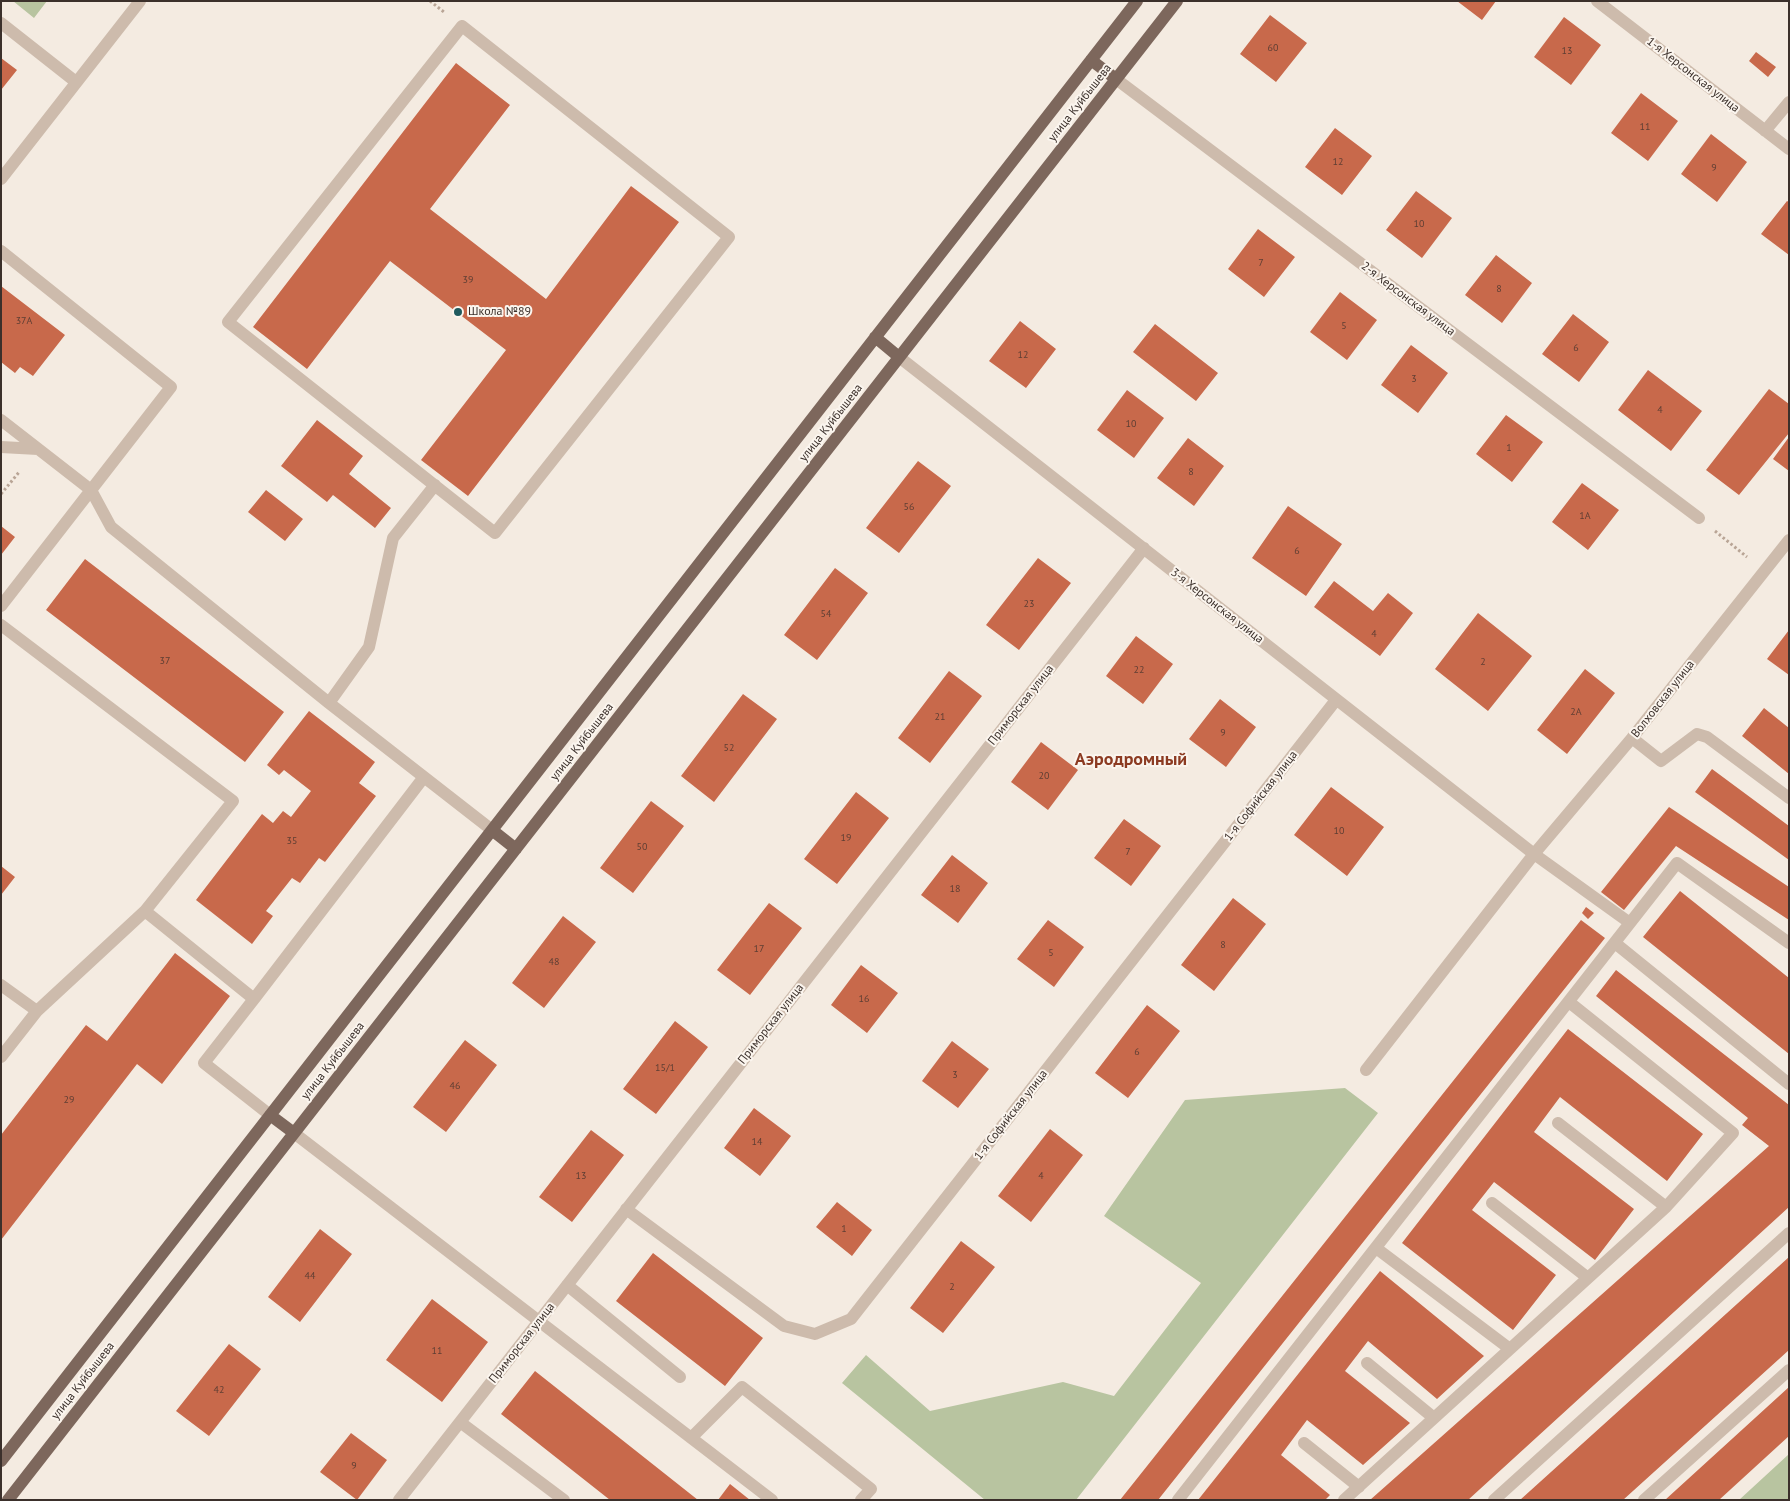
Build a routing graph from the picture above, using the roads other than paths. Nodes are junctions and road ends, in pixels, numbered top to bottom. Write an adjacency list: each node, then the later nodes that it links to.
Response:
1 (140, 1): 8 (street)
2 (1137, 1): 6 (main road, улица Куйбышева)
3 (1177, 1): 7 (main road, улица Куйбышева)
4 (1597, 1): 10 (street, 1-я Херсонская улица)
5 (1, 23): 8 (street)
6 (1091, 60): 7 (main road); 14 (main road, улица Куйбышева)
7 (1116, 79): 15 (main road, улица Куйбышева); 21 (street, 2-я Херсонская улица)
8 (76, 82): 12 (street)
9 (1789, 102): 10 (street)
10 (1765, 131): 11 (street, 1-я Херсонская улица)
11 (1789, 149)
12 (1, 179)
13 (1, 251): 20 (street)
14 (875, 337): 15 (main road); 31 (main road, улица Куйбышева)
15 (899, 358): 23 (street, 3-я Херсонская улица); 32 (main road, улица Куйбышева)
16 (1, 420): 18 (street)
17 (1, 447): 18 (street)
18 (38, 449): 20 (street)
19 (435, 485): 19 (street); 27 (street)
20 (91, 490): 24 (street); 27 (street)
21 (1699, 518)
22 (1789, 540): 28 (street, Волховская улица)
23 (1144, 548): 26 (street, 3-я Херсонская улица); 50 (street, Приморская улица)
24 (1, 606)
25 (1, 625): 34 (street)
26 (1336, 700): 33 (street, 3-я Херсонская улица); 50 (street, 1-я Софийская улица)
27 (329, 704): 29 (street)
28 (1632, 738): 30 (street); 33 (street, Волховская улица)
29 (424, 777): 31 (street); 39 (street)
30 (1789, 798)
31 (492, 830): 32 (main road); 45 (main road, улица Куйбышева)
32 (516, 849): 47 (main road, улица Куйбышева)
33 (1534, 854): 35 (street, 3-я Херсонская улица); 43 (street, Волховская улица)
34 (145, 911): 39 (street); 41 (street)
35 (1630, 923): 36 (street); 37 (street)
36 (1615, 943): 40 (street); 44 (street)
37 (1789, 943)
38 (1, 985): 41 (street)
39 (254, 999): 45 (street)
40 (1569, 1002): 49 (street); 52 (street)
41 (37, 1011): 42 (street)
42 (1, 1057)
43 (1366, 1070)
44 (1789, 1084)
45 (270, 1115): 47 (main road); 64 (main road, улица Куйбышева)
46 (1558, 1123): 49 (street)
47 (294, 1133): 55 (street); 66 (main road, улица Куйбышева)
48 (1492, 1202): 53 (street)
49 (1666, 1207): 53 (street)
50 (626, 1209): 54 (street, Приморская улица)
51 (1789, 1233): 73 (street)
52 (1376, 1248): 56 (street); 71 (street)
53 (1588, 1278): 56 (street)
54 (566, 1286): 55 (street, Приморская улица); 59 (street)
55 (539, 1321): 61 (street, Приморская улица); 62 (street)
56 (1510, 1349): 60 (street)
57 (1367, 1363): 60 (street)
58 (1789, 1370): 74 (street)
59 (680, 1377)
60 (1434, 1418): 65 (street)
61 (460, 1422): 67 (street, Приморская улица); 68 (street)
62 (691, 1438): 69 (street); 70 (street)
63 (1304, 1443): 65 (street)
64 (1, 1461)
65 (1359, 1487): 72 (street)
66 (8, 1500)
67 (399, 1500)
68 (564, 1500)
69 (772, 1500)
70 (861, 1500)
71 (1178, 1500)
72 (1344, 1500)
73 (1494, 1500)
74 (1644, 1500)

